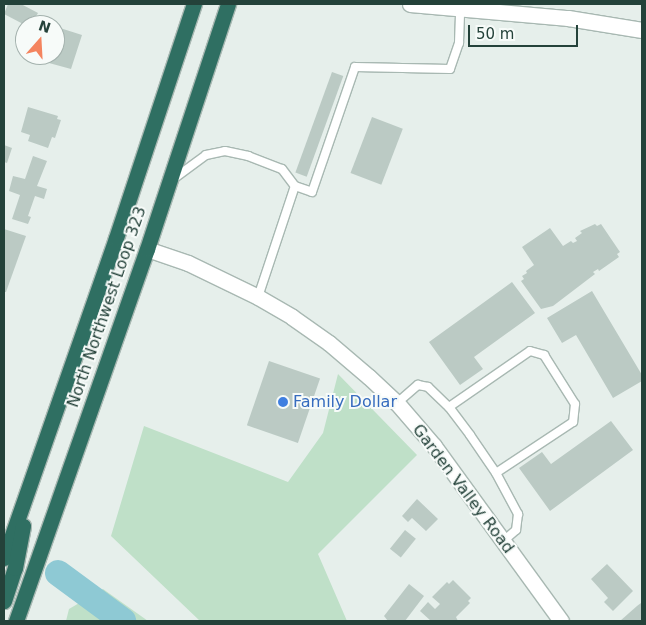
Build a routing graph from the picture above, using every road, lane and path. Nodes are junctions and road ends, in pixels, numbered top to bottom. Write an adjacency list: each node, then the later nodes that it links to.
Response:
1 (194, 4): 13 (highway, North Northwest Loop 323)
2 (228, 4): 6 (highway, North Northwest Loop 323)
3 (410, 4): 4 (street)
4 (460, 8): 5 (street); 7 (lane)
5 (642, 30)
6 (168, 182): 7 (lane); 8 (highway, North Northwest Loop 323)
7 (295, 186): 9 (lane)
8 (146, 249): 9 (street, Garden Valley Road); 17 (highway, North Northwest Loop 323)
9 (258, 297): 10 (street, Garden Valley Road)
10 (397, 403): 11 (lane); 14 (street, Garden Valley Road)
11 (449, 407): 12 (lane); 12 (lane)
12 (496, 473): 14 (lane)
13 (33, 475): 15 (highway, North Northwest Loop 323); 16 (highway)
14 (502, 542): 18 (street, Garden Valley Road)
15 (4, 558)
16 (4, 602)
17 (16, 621)
18 (561, 621)

